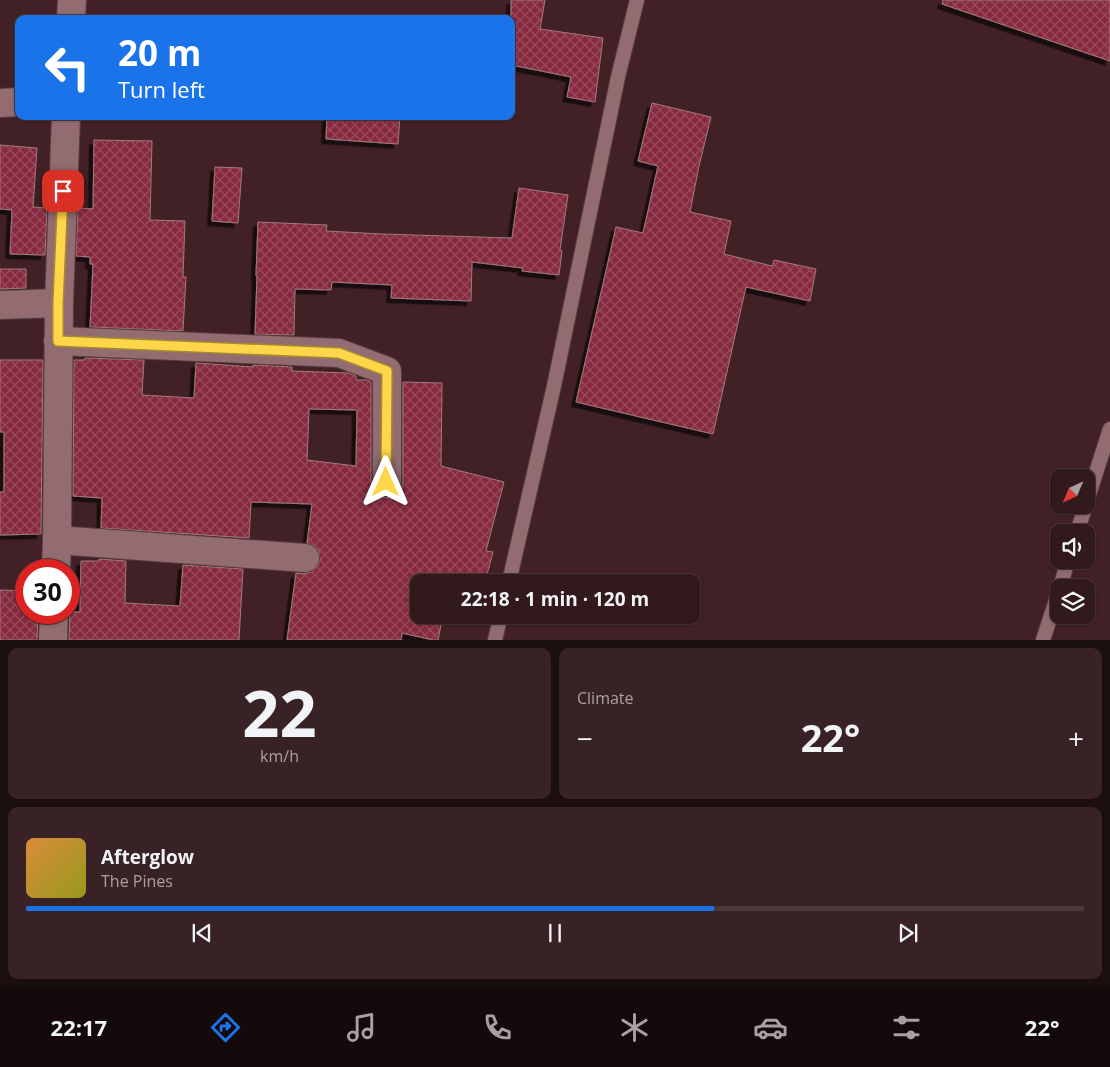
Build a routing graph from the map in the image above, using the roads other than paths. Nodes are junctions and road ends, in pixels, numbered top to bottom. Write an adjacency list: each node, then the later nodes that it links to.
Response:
1 (72, 0): 3 (street)
2 (636, 0): 16 (lane)
3 (71, 15)
4 (15, 102): 5 (street)
5 (0, 103)
6 (66, 120): 7 (street)
7 (58, 303): 8 (street); 9 (street)
8 (0, 304)
9 (58, 341): 12 (street); 13 (street)
10 (1110, 429): 11 (lane)
11 (1095, 476)
12 (386, 482)
13 (57, 540): 14 (street); 15 (street)
14 (305, 558)
15 (56, 559)
16 (511, 574)
17 (1050, 618): 22 (lane)
18 (54, 624): 20 (street)
19 (499, 624): 21 (lane)
20 (53, 640)
21 (496, 640)
22 (1043, 640)

